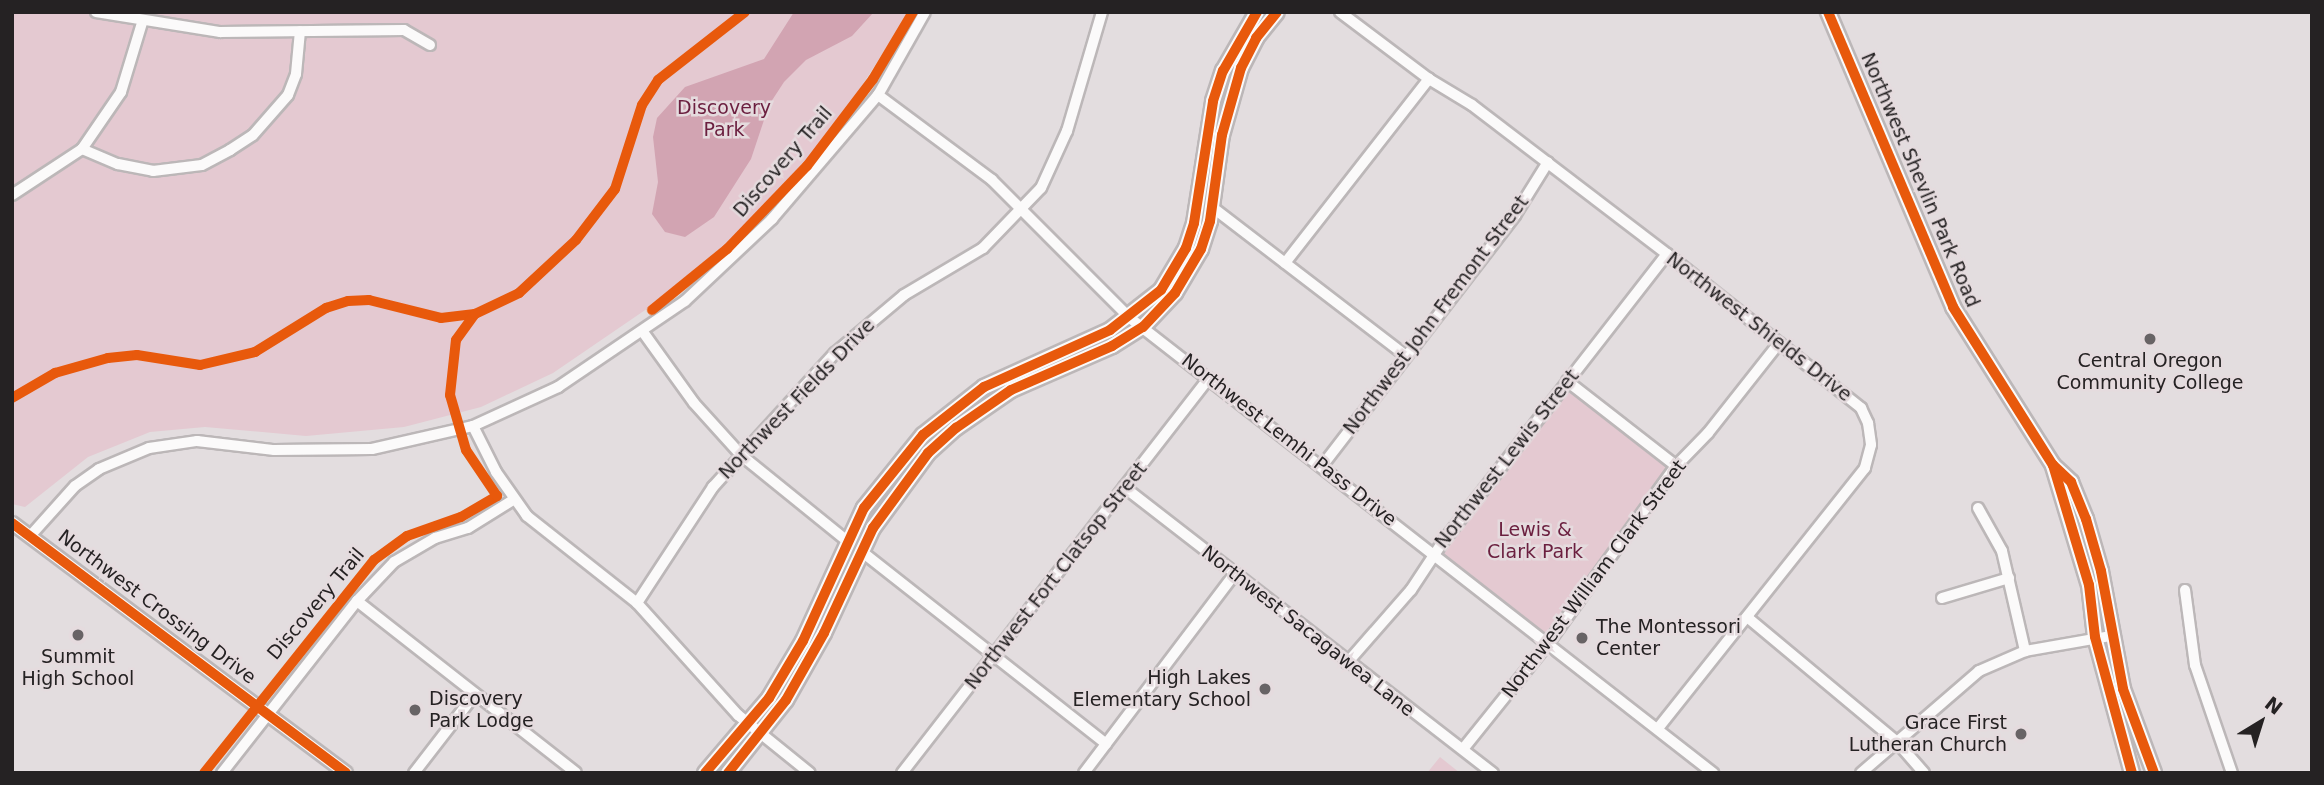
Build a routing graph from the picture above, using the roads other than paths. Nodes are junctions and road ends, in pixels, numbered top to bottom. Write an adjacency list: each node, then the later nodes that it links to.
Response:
1 (96, 12): 8 (street)
2 (925, 12): 12 (street)
3 (1102, 12): 17 (street, Northwest Fields Drive)
4 (1257, 12): 20 (main road)
5 (1277, 12): 16 (main road)
6 (1340, 12): 11 (street, Northwest Shields Drive)
7 (1828, 12): 28 (main road, Northwest Shevlin Park Road)
8 (142, 23): 9 (street); 13 (street)
9 (300, 31): 10 (street); 13 (street)
10 (430, 45)
11 (1429, 79): 14 (street, Northwest Shields Drive); 19 (street)
12 (878, 95): 17 (street, Northwest Lemhi Pass Drive); 21 (street)
13 (82, 149): 15 (street)
14 (1548, 162): 18 (street, Northwest Shields Drive); 23 (street, Northwest John Fremont Street)
15 (12, 195)
16 (1212, 207): 19 (street); 20 (main road)
17 (1025, 209): 20 (street, Northwest Lemhi Pass Drive); 27 (street, Northwest Fields Drive)
18 (1667, 254): 22 (street, Northwest Shields Drive); 25 (street, Northwest Lewis Street)
19 (1285, 263): 23 (street)
20 (1136, 323): 24 (street, Northwest Lemhi Pass Drive); 36 (main road); 37 (main road)
21 (643, 332): 26 (street); 27 (street)
22 (1779, 344): 29 (street, Northwest William Clark Street); 45 (street, Northwest Shields Drive)
23 (1406, 356): 30 (street, Northwest John Fremont Street)
24 (1209, 379): 30 (street, Northwest Lemhi Pass Drive); 31 (street, Northwest Fort Clatsop Street)
25 (1566, 382): 29 (street); 38 (street, Northwest Lewis Street)
26 (473, 426): 32 (street); 35 (street)
27 (741, 455): 36 (street); 44 (street, Northwest Fields Drive)
28 (2053, 465): 46 (main road, Northwest Shevlin Park Road); 47 (main road, Northwest Shevlin Park Road)
29 (1676, 466): 48 (street, Northwest William Clark Street)
30 (1322, 467): 38 (street, Northwest Lemhi Pass Drive)
31 (1124, 487): 39 (street, Northwest Sacagawea Lane); 50 (street, Northwest Fort Clatsop Street)
32 (513, 500): 43 (street); 44 (street)
33 (1978, 508): 40 (street)
34 (12, 523): 35 (street, Northwest Crossing Drive)
35 (31, 535): 53 (street, Northwest Crossing Drive)
36 (846, 540): 54 (main road)
37 (861, 551): 50 (street); 56 (main road)
38 (1435, 552): 48 (street, Northwest Lemhi Pass Drive); 51 (street, Northwest Lewis Street)
39 (1234, 575): 51 (street, Northwest Sacagawea Lane); 58 (street)
40 (2010, 578): 42 (street); 49 (street)
41 (2185, 590): 75 (street)
42 (1942, 598)
43 (357, 601): 52 (street); 53 (street)
44 (637, 603): 54 (street)
45 (1747, 617): 55 (street, Northwest Shields Drive); 57 (street)
46 (2111, 636): 47 (street); 74 (main road, Northwest Shevlin Park Road)
47 (2095, 637): 49 (street); 73 (main road, Northwest Shevlin Park Road)
48 (1549, 642): 55 (street, Northwest Lemhi Pass Drive); 59 (street, Northwest William Clark Street)
49 (2025, 651): 57 (street)
50 (993, 656): 58 (street); 67 (street, Northwest Fort Clatsop Street)
51 (1347, 663): 59 (street, Northwest Sacagawea Lane)
52 (475, 694): 62 (street); 63 (street)
53 (269, 713): 60 (street); 61 (street, Northwest Crossing Drive)
54 (748, 725): 56 (street); 64 (main road)
55 (1659, 727): 70 (street, Northwest Lemhi Pass Drive)
56 (761, 735): 65 (main road); 66 (street)
57 (1897, 742): 71 (street); 72 (street)
58 (1106, 744): 68 (street)
59 (1463, 749): 69 (street, Northwest Sacagawea Lane)
60 (222, 773)
61 (346, 773)
62 (414, 773)
63 (576, 773)
64 (705, 773)
65 (728, 773)
66 (810, 773)
67 (902, 773)
68 (1084, 773)
69 (1493, 773)
70 (1713, 773)
71 (1861, 773)
72 (1924, 773)
73 (2132, 773)
74 (2154, 773)
75 (2232, 773)

